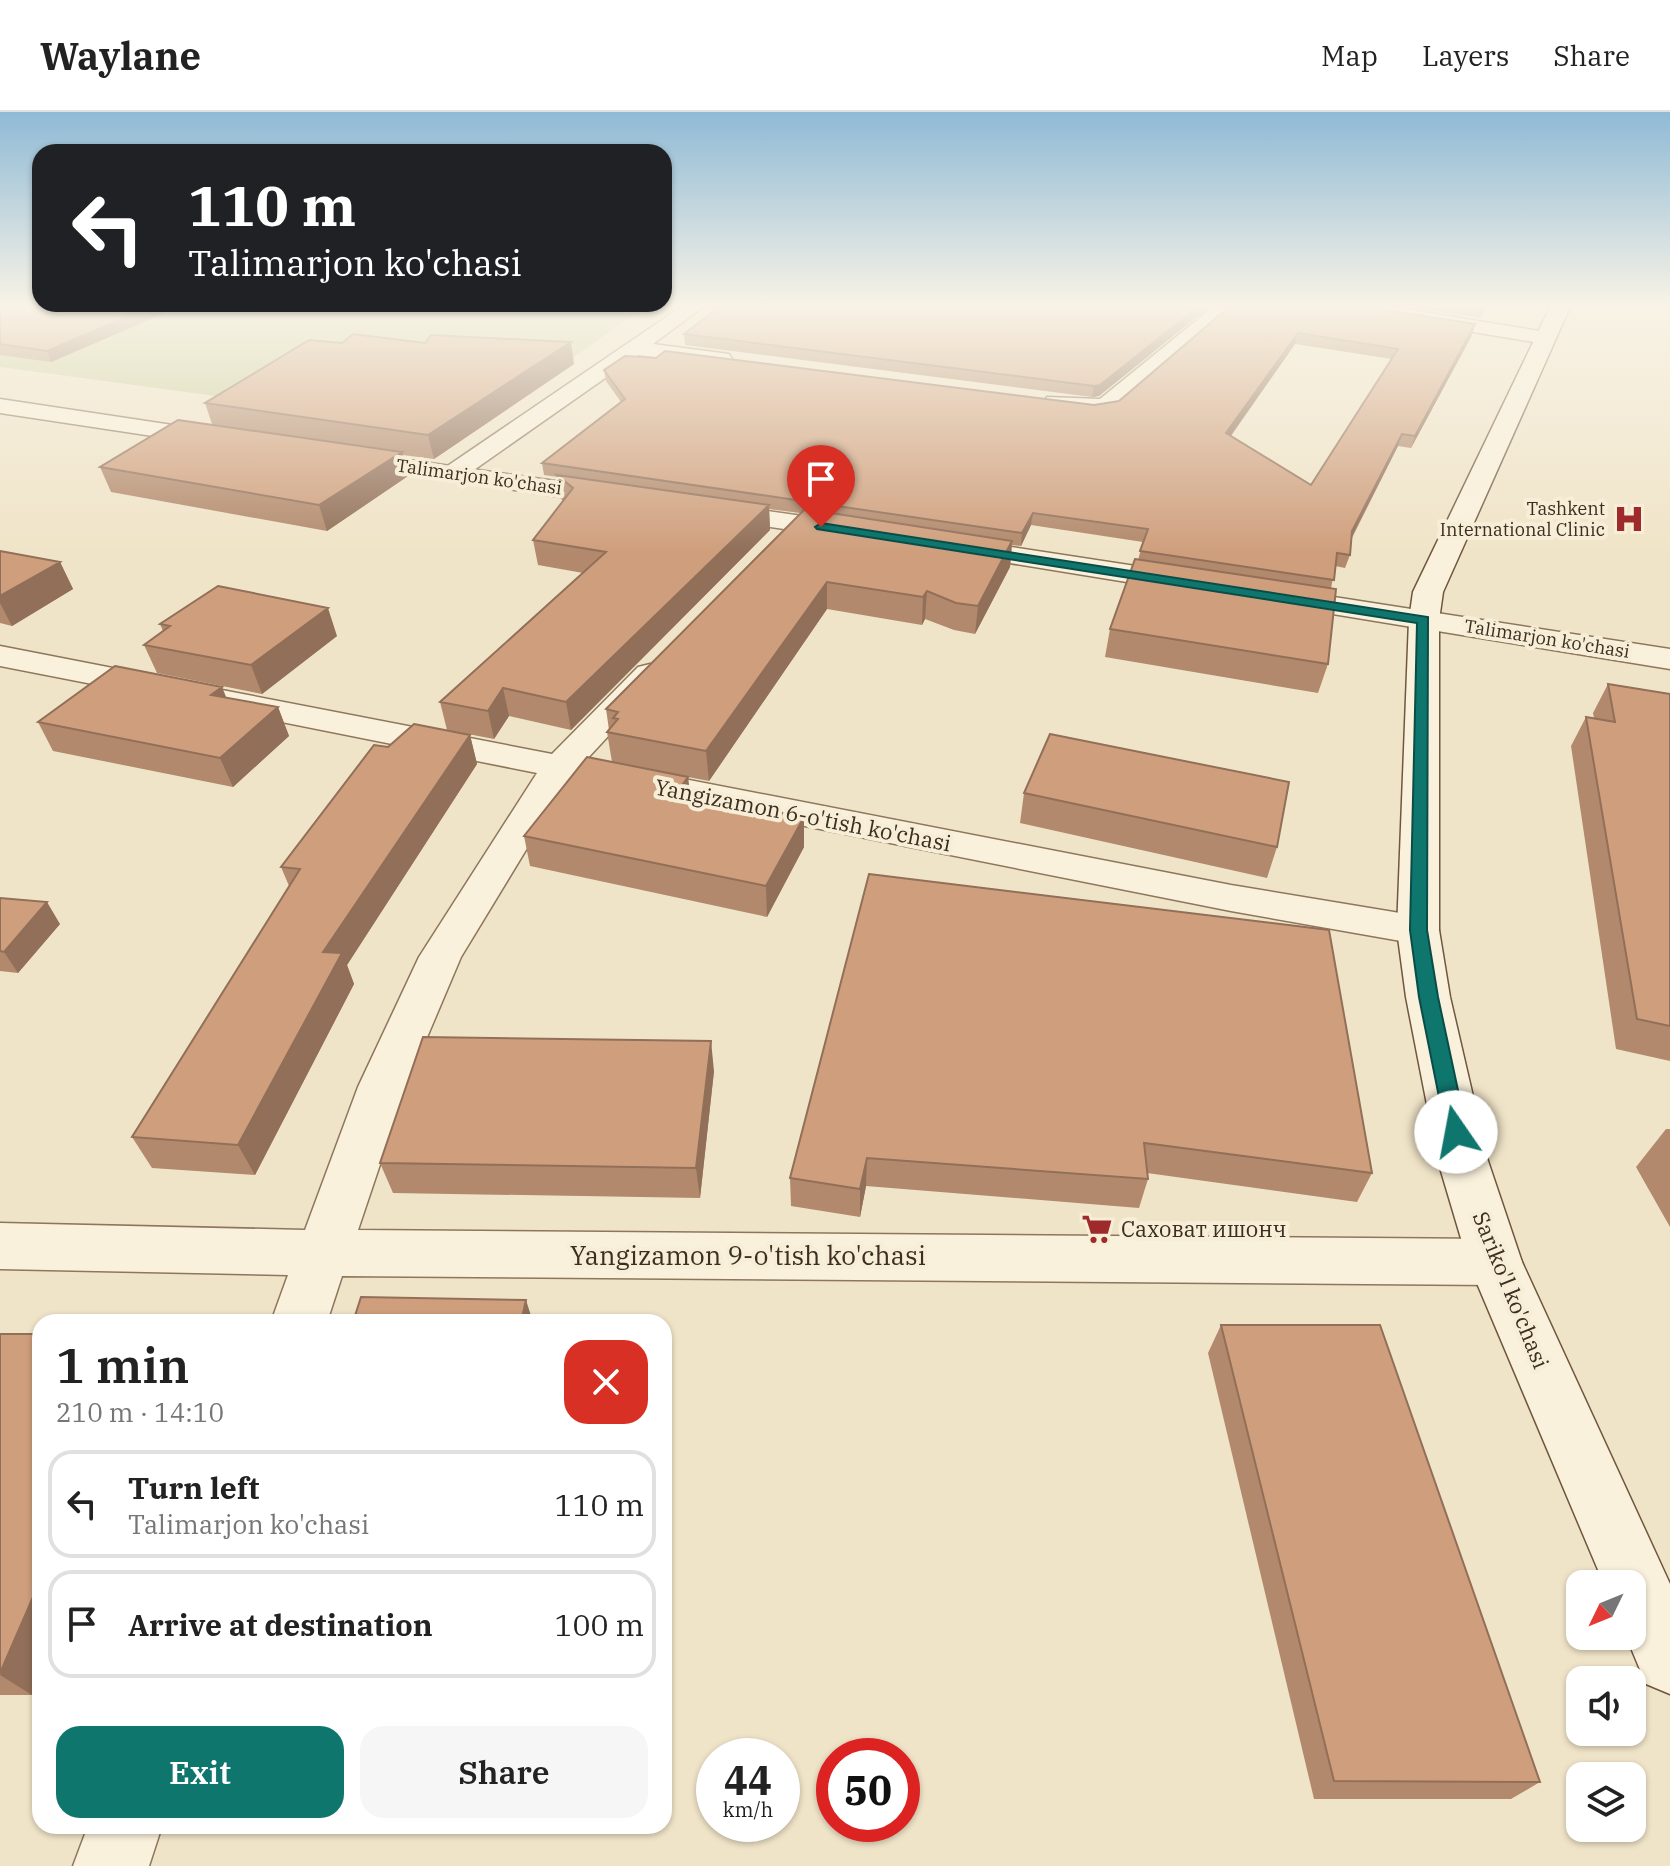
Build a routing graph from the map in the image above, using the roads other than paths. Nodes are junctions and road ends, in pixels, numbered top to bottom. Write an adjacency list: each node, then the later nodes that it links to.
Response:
1 (576, 389): 8 (street)
2 (1126, 389): 4 (street)
3 (1522, 389): 17 (street, Sariko'l ko'chasi)
4 (1029, 399)
5 (0, 406): 6 (street)
6 (241, 442)
7 (316, 454): 8 (street, Talimarjon ko'chasi)
8 (452, 474): 9 (street, Talimarjon ko'chasi)
9 (640, 501)
10 (687, 507): 11 (street)
11 (797, 523): 12 (street); 14 (street)
12 (879, 535)
13 (922, 542): 15 (street)
14 (764, 556)
15 (1208, 586)
16 (1254, 593): 17 (street, Talimarjon ko'chasi)
17 (1424, 620): 20 (street, Talimarjon ko'chasi); 22 (street, Sariko'l ko'chasi)
18 (678, 645): 21 (street)
19 (0, 656): 21 (street, Yangizamon 6-o'tish ko'chasi)
20 (1670, 659)
21 (558, 768): 22 (street, Yangizamon 6-o'tish ko'chasi); 24 (street)
22 (1418, 930): 25 (street, Sariko'l ko'chasi)
23 (0, 1246): 24 (street, Yangizamon 9-o'tish ko'chasi)
24 (323, 1253): 25 (street, Yangizamon 9-o'tish ko'chasi); 26 (street)
25 (1495, 1262): 27 (street, Sariko'l ko'chasi)
26 (302, 1314)
27 (1670, 1660)
28 (122, 1834): 29 (street)
29 (111, 1866)

